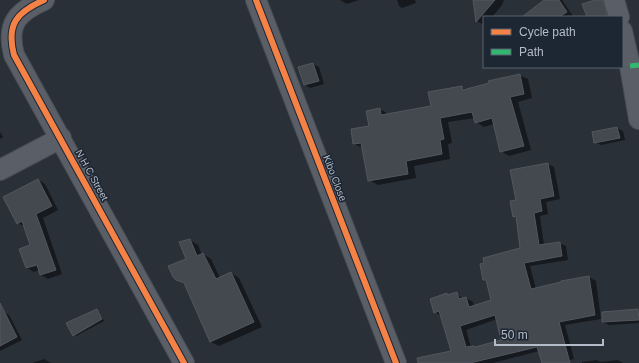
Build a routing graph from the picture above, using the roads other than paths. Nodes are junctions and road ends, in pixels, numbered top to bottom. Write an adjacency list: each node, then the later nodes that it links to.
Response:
1 (256, 0): 11 (street, Kibo Close)
2 (614, 0): 4 (street)
3 (42, 1): 5 (street, N H C Street)
4 (619, 16)
5 (7, 20): 8 (street, N H C Street)
6 (623, 35): 7 (street)
7 (639, 119)
8 (61, 138): 9 (street); 10 (street, N H C Street)
9 (0, 170)
10 (184, 363)
11 (396, 363)

